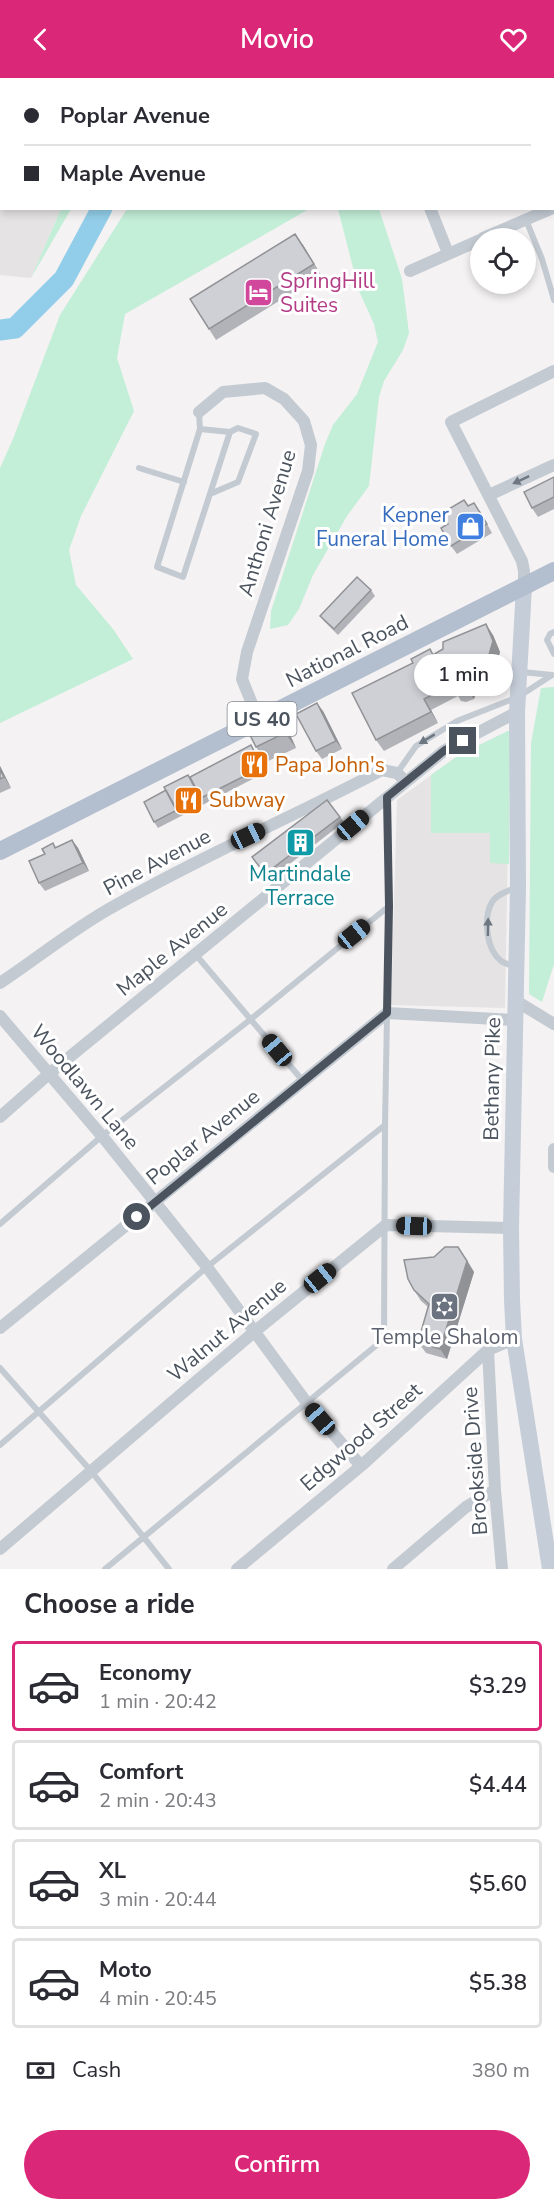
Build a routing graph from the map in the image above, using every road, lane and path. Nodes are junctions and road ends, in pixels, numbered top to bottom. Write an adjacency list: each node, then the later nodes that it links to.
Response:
1 (431, 210): 6 (street)
2 (549, 210): 3 (street)
3 (526, 220): 4 (street); 8 (lane)
4 (507, 228)
5 (470, 244): 6 (street)
6 (448, 253): 7 (street)
7 (410, 270)
8 (554, 300)
9 (554, 371): 17 (street)
10 (199, 412): 11 (lane); 25 (street, Anthoni Avenue)
11 (200, 429): 12 (lane); 15 (lane)
12 (230, 432): 16 (lane); 16 (lane)
13 (554, 465): 17 (street, one-way to 17)
14 (139, 468): 15 (lane)
15 (184, 482): 16 (lane)
16 (210, 494)
17 (489, 495): 19 (street)
18 (554, 571): 19 (main road, National Road / US 40)
19 (524, 587): 22 (main road, Bethany Pike); 25 (main road, National Road / US 40)
20 (554, 632): 21 (lane)
21 (554, 652)
22 (519, 672): 23 (lane); 24 (main road, Bethany Pike)
23 (553, 675): 24 (lane)
24 (518, 705): 26 (street, Maple Avenue); 26 (lane, one-way to 26); 29 (main road, Bethany Pike)
25 (259, 721): 28 (main road, National Road / US 40)
26 (401, 778): 27 (street, Maple Avenue); 33 (street, Pine Avenue)
27 (387, 797): 30 (lane); 31 (street, Maple Avenue)
28 (0, 851)
29 (518, 886): 32 (main road, Bethany Pike); 32 (lane, one-way to 29)
30 (389, 906): 35 (lane); 37 (lane)
31 (196, 955): 37 (lane); 40 (street, Maple Avenue)
32 (517, 968): 34 (main road, Bethany Pike)
33 (0, 983)
34 (516, 1001): 38 (main road, Bethany Pike); 39 (street)
35 (387, 1013): 38 (street); 41 (street, Poplar Avenue); 43 (lane)
36 (0, 1016): 40 (street, Woodlawn Lane)
37 (251, 1019): 41 (lane); 44 (lane)
38 (516, 1020): 50 (main road, Bethany Pike)
39 (554, 1024)
40 (50, 1074): 42 (street, Maple Avenue); 44 (street, Woodlawn Lane)
41 (303, 1081): 47 (street, Poplar Avenue)
42 (0, 1117)
43 (385, 1125): 49 (lane); 51 (lane)
44 (102, 1136): 47 (street, Woodlawn Lane); 48 (lane)
45 (554, 1149): 46 (street)
46 (554, 1167)
47 (154, 1203): 51 (street, Woodlawn Lane); 52 (street, Poplar Avenue)
48 (0, 1224)
49 (386, 1225): 50 (street); 53 (street, Walnut Avenue); 57 (lane)
50 (511, 1228): 54 (main road, Bethany Pike)
51 (207, 1267): 53 (street, Woodlawn Lane); 58 (lane)
52 (0, 1328)
53 (254, 1332): 57 (street, Woodlawn Lane); 61 (street, Walnut Avenue)
54 (514, 1339): 55 (street, Edgwood Street); 70 (main road, Bethany Pike)
55 (488, 1350): 60 (street, Edgwood Street); 62 (street, Brookside Drive)
56 (0, 1368): 58 (lane)
57 (307, 1403): 60 (street, Woodlawn Lane); 63 (lane)
58 (38, 1413): 59 (lane); 61 (lane)
59 (0, 1445)
60 (361, 1466): 67 (street, Edgwood Street)
61 (91, 1471): 63 (lane); 64 (street, Walnut Avenue)
62 (495, 1490): 68 (street); 69 (street, Brookside Drive)
63 (144, 1536): 65 (lane); 66 (lane)
64 (0, 1549)
65 (105, 1569)
66 (169, 1569)
67 (237, 1569)
68 (393, 1569)
69 (502, 1569)
70 (550, 1569)

